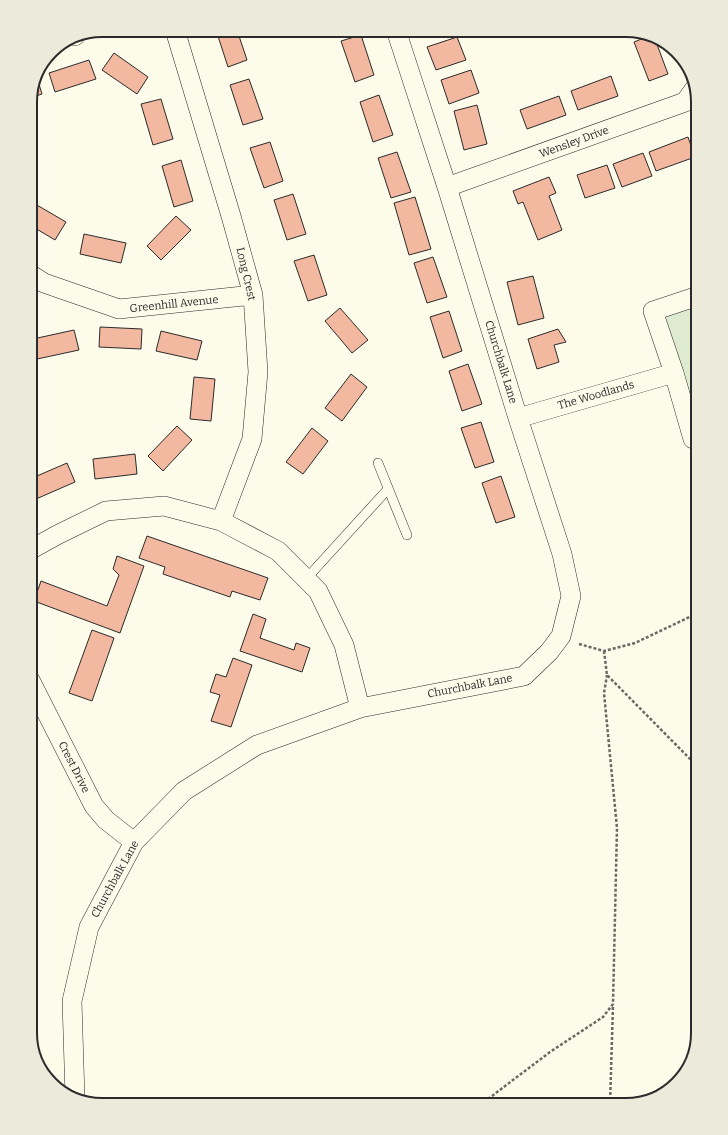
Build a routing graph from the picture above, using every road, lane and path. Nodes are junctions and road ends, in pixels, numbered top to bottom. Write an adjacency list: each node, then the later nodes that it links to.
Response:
1 (177, 37): 6 (street, Long Crest)
2 (398, 37): 4 (street, Churchbalk Lane)
3 (690, 95): 4 (street, Wensley Drive)
4 (447, 188): 9 (street, Churchbalk Lane)
5 (37, 278): 6 (street, Greenhill Avenue)
6 (253, 295): 13 (street, Long Crest)
7 (691, 298): 8 (street)
8 (674, 373): 9 (street, The Woodlands); 10 (street)
9 (518, 418): 18 (street, Churchbalk Lane)
10 (691, 432)
11 (378, 463): 12 (lane)
12 (388, 489): 14 (lane); 16 (lane)
13 (221, 521): 15 (street); 16 (street)
14 (407, 535)
15 (37, 546)
16 (306, 579): 22 (street)
17 (691, 616): 19 (path)
18 (561, 636): 19 (path); 22 (street, Churchbalk Lane)
19 (604, 651): 20 (path)
20 (607, 675): 23 (path); 25 (path)
21 (37, 694): 24 (street, Crest Drive)
22 (360, 708): 24 (street, Churchbalk Lane)
23 (691, 760)
24 (134, 842): 26 (street, Churchbalk Lane)
25 (613, 1004): 27 (path); 28 (path)
26 (75, 1092)
27 (489, 1098)
28 (610, 1098)

